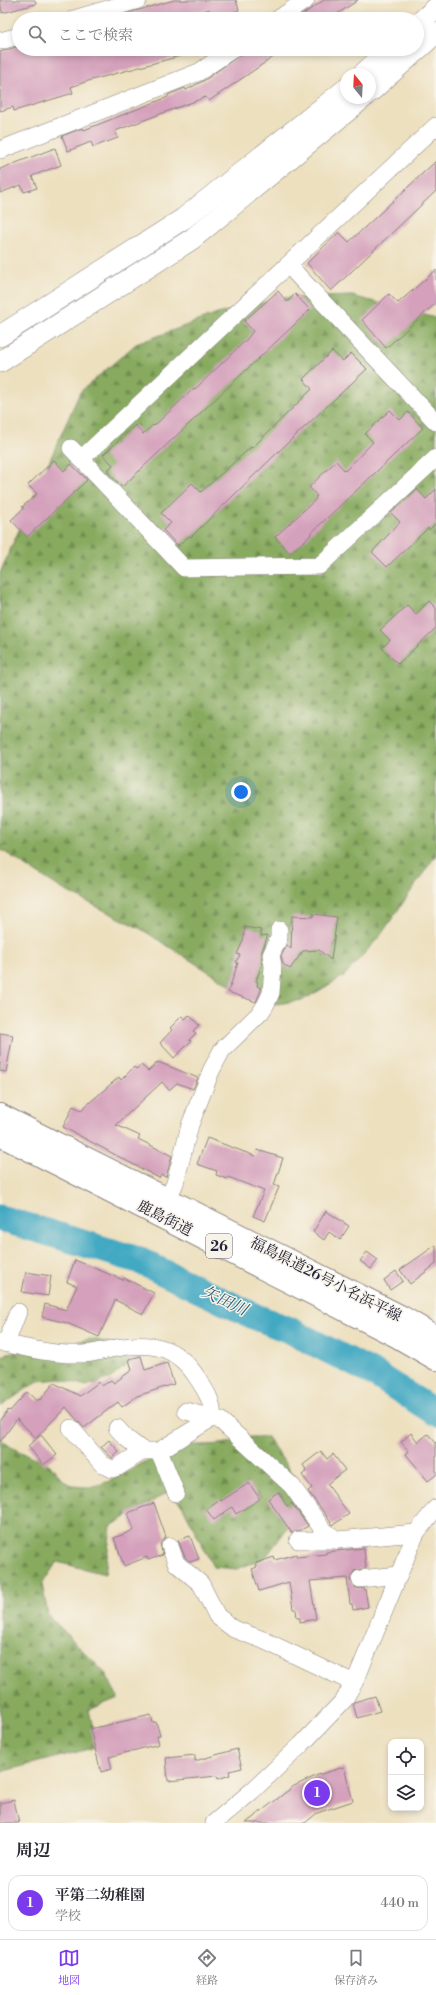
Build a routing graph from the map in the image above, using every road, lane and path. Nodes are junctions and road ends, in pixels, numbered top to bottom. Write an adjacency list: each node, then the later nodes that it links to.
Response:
1 (138, 0): 4 (street)
2 (306, 0): 5 (street)
3 (436, 8): 6 (street)
4 (98, 12)
5 (288, 12)
6 (424, 19)
7 (436, 33): 10 (street)
8 (12, 38): 9 (street)
9 (0, 41)
10 (424, 44)
11 (223, 56): 19 (street)
12 (382, 56): 14 (street)
13 (410, 56): 15 (street)
14 (369, 68)
15 (376, 87)
16 (340, 94): 21 (street)
17 (356, 104): 22 (street)
18 (436, 126): 20 (street)
19 (0, 150)
20 (288, 265): 23 (street); 24 (street)
21 (0, 336)
22 (0, 362)
23 (436, 422)
24 (434, 463)
25 (279, 930): 28 (street)
26 (0, 1115): 28 (main road, 福島県道26号小名浜平線 / 26)
27 (0, 1135): 32 (main road, 鹿島街道 / 26)
28 (168, 1201): 30 (main road, 福島県道26号小名浜平線 / 26)
29 (18, 1312): 31 (street)
30 (436, 1337)
31 (3, 1342): 34 (street)
32 (436, 1359)
33 (186, 1411): 34 (street)
34 (212, 1418): 37 (street); 42 (street)
35 (71, 1428): 37 (street)
36 (117, 1428): 37 (street)
37 (151, 1451): 38 (street)
38 (176, 1493)
39 (436, 1508): 40 (street)
40 (416, 1533): 42 (street); 44 (street)
41 (298, 1540): 42 (street)
42 (337, 1540)
43 (170, 1546): 46 (street)
44 (399, 1575): 45 (street); 46 (street)
45 (360, 1579)
46 (354, 1683): 47 (street)
47 (214, 1823)

